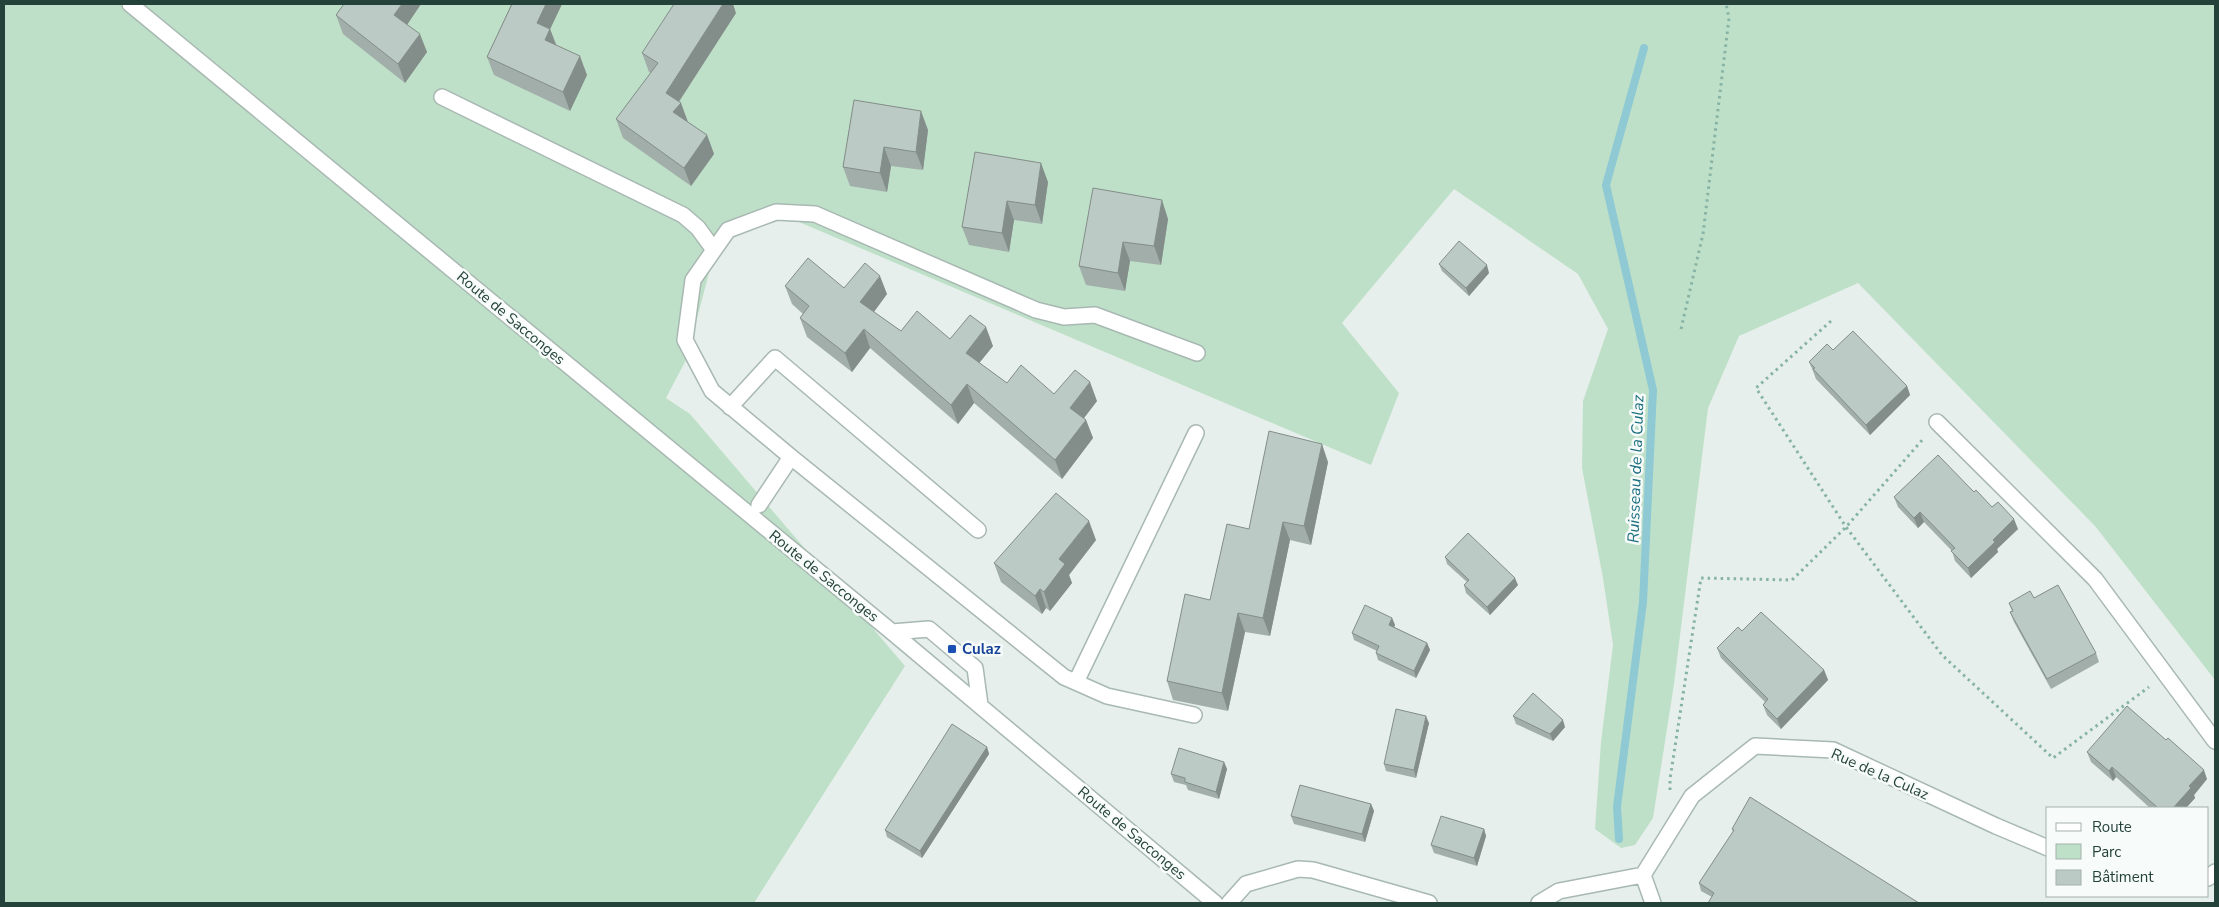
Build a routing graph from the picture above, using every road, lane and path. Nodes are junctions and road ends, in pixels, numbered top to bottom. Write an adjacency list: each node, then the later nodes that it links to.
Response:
1 (130, 4): 15 (street, Route de Sacconges)
2 (1726, 4): 6 (path)
3 (442, 98): 4 (street)
4 (714, 250): 7 (street); 8 (street)
5 (1831, 321): 13 (path)
6 (1681, 329)
7 (1197, 353)
8 (730, 407): 11 (street); 14 (street)
9 (1937, 422): 13 (path); 16 (street)
10 (1196, 433): 17 (street)
11 (791, 457): 12 (street); 17 (street)
12 (759, 505)
13 (1846, 526): 16 (path); 21 (path)
14 (978, 530)
15 (892, 632): 18 (street, Route de Sacconges); 18 (street, Route de Sacconges)
16 (2166, 674): 20 (street)
17 (1076, 682): 19 (street)
18 (980, 705): 24 (street, Route de Sacconges)
19 (1194, 714)
20 (2215, 741)
21 (1671, 829): 22 (street, Rue de la Culaz); 23 (street, Rue de la Culaz)
22 (2046, 847)
23 (1643, 875): 27 (street); 28 (street)
24 (1216, 903)
25 (1229, 903): 26 (street)
26 (1428, 903)
27 (1539, 903)
28 (1653, 903)

